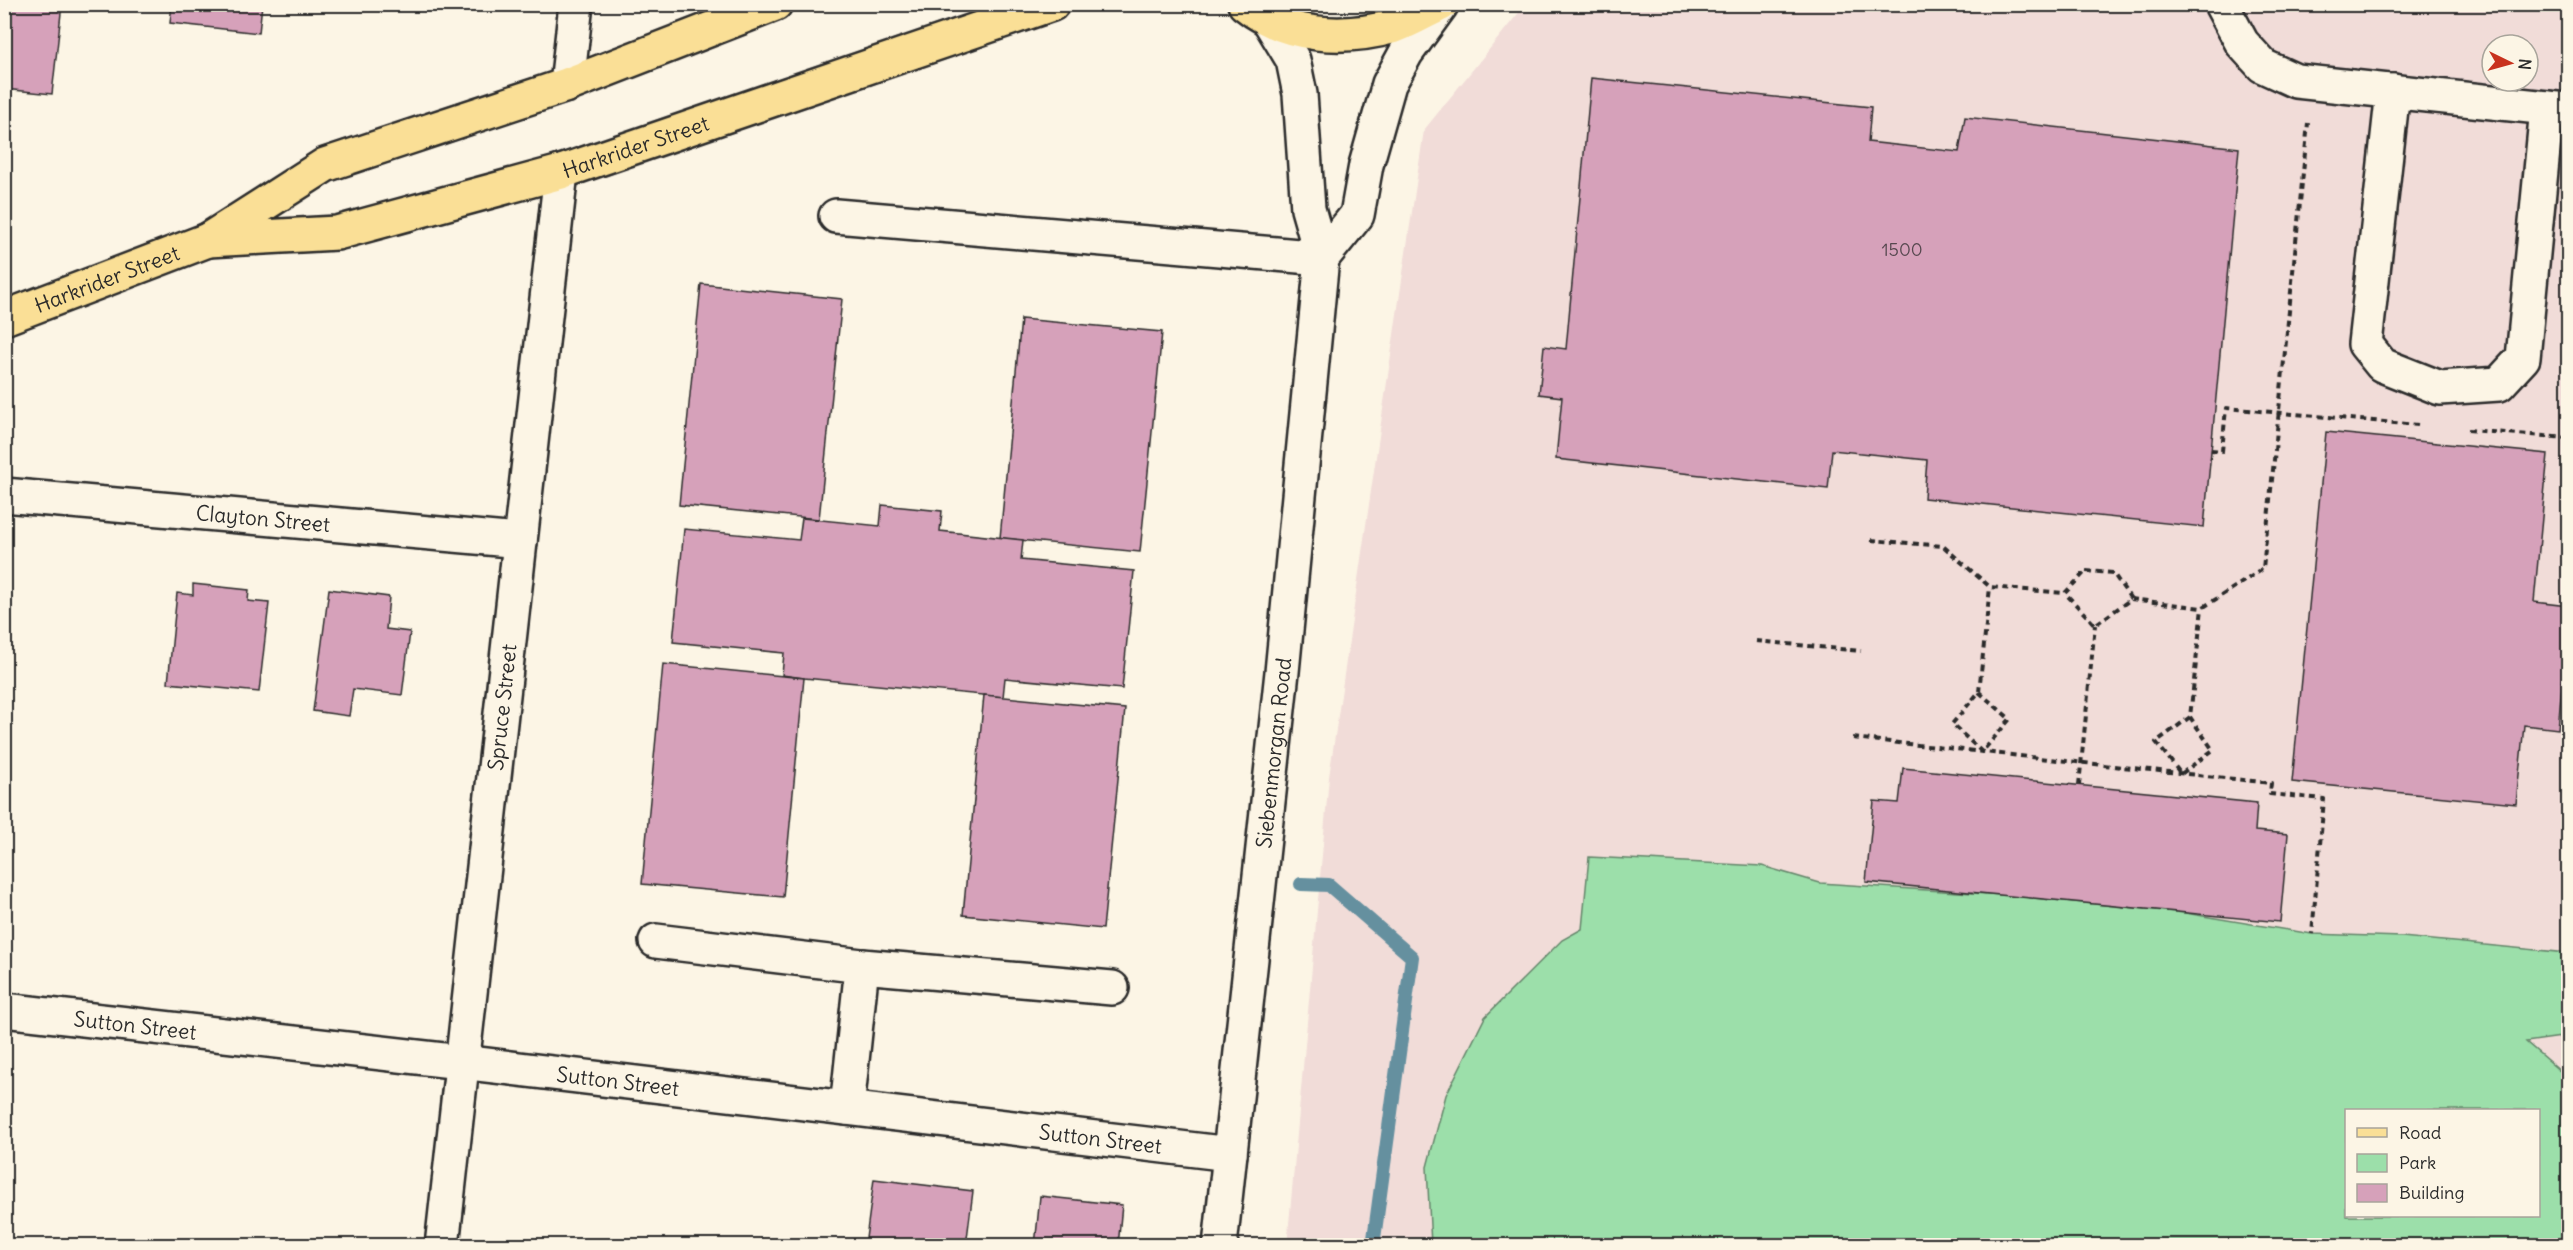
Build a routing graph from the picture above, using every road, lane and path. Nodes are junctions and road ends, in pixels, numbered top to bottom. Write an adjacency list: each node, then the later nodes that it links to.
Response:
1 (576, 4): 7 (street)
2 (775, 4): 7 (main road, Harkrider Street)
3 (1052, 4): 11 (main road, Harkrider Street)
4 (1441, 4): 6 (main road); 14 (street)
5 (2221, 4): 8 (street)
6 (1258, 13): 14 (street, Siebenmorgan Road)
7 (567, 85): 13 (main road, Harkrider Street)
8 (2393, 91): 9 (street); 9 (street)
9 (2558, 109)
10 (2309, 119): 16 (path)
11 (561, 172): 13 (main road, Harkrider Street); 23 (street, Spruce Street)
12 (836, 216): 14 (street)
13 (208, 240): 15 (main road, Harkrider Street)
14 (1323, 258): 45 (street, Siebenmorgan Road)
15 (4, 318)
16 (2279, 413): 17 (path); 20 (path); 27 (path)
17 (2430, 426)
18 (2464, 429): 19 (path)
19 (2568, 438)
20 (2211, 450)
21 (4, 495): 23 (street, Clayton Street)
22 (1871, 540): 24 (path)
23 (520, 541): 43 (street, Spruce Street)
24 (1990, 587): 25 (path); 31 (path)
25 (2065, 593): 26 (path); 28 (path)
26 (2131, 599): 27 (path); 28 (path)
27 (2202, 608): 32 (path)
28 (2095, 625): 35 (path)
29 (1756, 641): 30 (path)
30 (1861, 651)
31 (1979, 692): 34 (path); 34 (path)
32 (2190, 717): 36 (path); 36 (path)
33 (1853, 738): 34 (path)
34 (1982, 752): 35 (path)
35 (2081, 763): 36 (path); 37 (path)
36 (2181, 774): 38 (path)
37 (2079, 785)
38 (2312, 934)
39 (656, 941): 40 (street)
40 (862, 966): 41 (street); 44 (street)
41 (1112, 988)
42 (4, 1010): 43 (street, Sutton Street)
43 (461, 1062): 44 (street, Sutton Street); 46 (street, Spruce Street)
44 (847, 1108): 45 (street, Sutton Street)
45 (1230, 1155): 47 (street, Siebenmorgan Road)
46 (442, 1245)
47 (1220, 1245)

